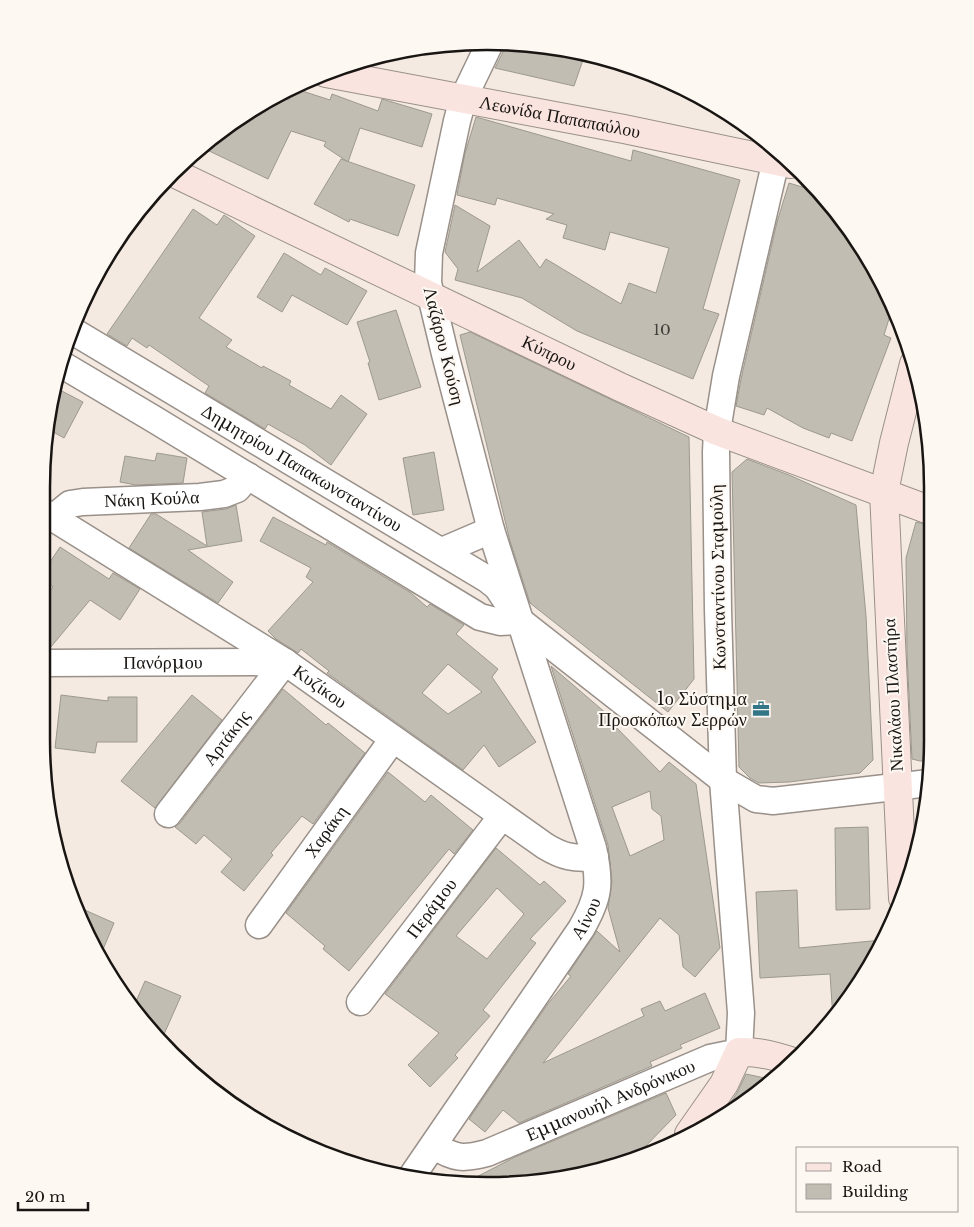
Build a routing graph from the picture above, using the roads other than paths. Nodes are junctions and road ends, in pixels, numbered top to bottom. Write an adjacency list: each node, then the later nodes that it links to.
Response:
1 (487, 50): 3 (street, Λαζάρου Κούση)
2 (340, 76): 3 (main road, Λεωνίδα Παπαπαύλου)
3 (463, 99): 4 (main road, Λεωνίδα Παπαπαύλου); 7 (street, Λαζάρου Κούση)
4 (778, 161)
5 (782, 165): 11 (street, Κωνσταντίνου Σταμούλη)
6 (180, 176): 7 (main road, Κύπρου)
7 (430, 296): 11 (main road, Κύπρου); 17 (street, Λαζάρου Κούση)
8 (78, 334): 18 (street, Δημητρίου Παπακωνσταντίνου)
9 (67, 368): 12 (street, Δημητρίου Παπακωνσταντίνου)
10 (910, 379): 13 (main road, Νικαλάου Πλαστήρα)
11 (717, 430): 13 (main road, Κύπρου); 23 (street, Κωνσταντίνου Σταμούλη)
12 (248, 476): 15 (street, Νάκη Κούλα); 19 (street, Δημητρίου Παπακωνσταντίνου)
13 (884, 492): 14 (main road, Κύπρου); 25 (main road, Νικαλάου Πλαστήρα)
14 (924, 507)
15 (50, 514)
16 (50, 516): 21 (street, Κυζίκου)
17 (490, 530): 18 (street); 19 (street, Λαζάρου Κούση)
18 (442, 551): 19 (street, Δημητρίου Παπακωνσταντίνου)
19 (520, 620): 23 (street, Δημητρίου Παπακωνσταντίνου); 28 (street, Αίνου)
20 (50, 659): 21 (street, Πανόρμου)
21 (285, 662): 22 (street, Κυζίκου); 26 (street, Αρτάκης)
22 (393, 739): 27 (street, Κυζίκου); 30 (street, Χαράκη)
23 (723, 780): 25 (street, Δημητρίου Παπακωνσταντίνου); 32 (street, Κωνσταντίνου Σταμούλη)
24 (921, 784): 25 (street, Δημητρίου Παπακωνσταντίνου)
25 (897, 786): 29 (main road, Νικαλάου Πλαστήρα)
26 (168, 814)
27 (502, 816): 28 (street, Κυζίκου); 31 (street, Περάμου)
28 (595, 857): 35 (street, Αίνου)
29 (902, 877)
30 (259, 925)
31 (360, 1002)
32 (739, 1052): 33 (main road, Εμμανουήλ Ανδρόνικου); 34 (main road, Κωνσταντίνου Σταμούλη); 35 (street, Εμμανουήλ Ανδρόνικου)
33 (785, 1059)
34 (698, 1122)
35 (433, 1146): 36 (street, Αίνου)
36 (416, 1171)

